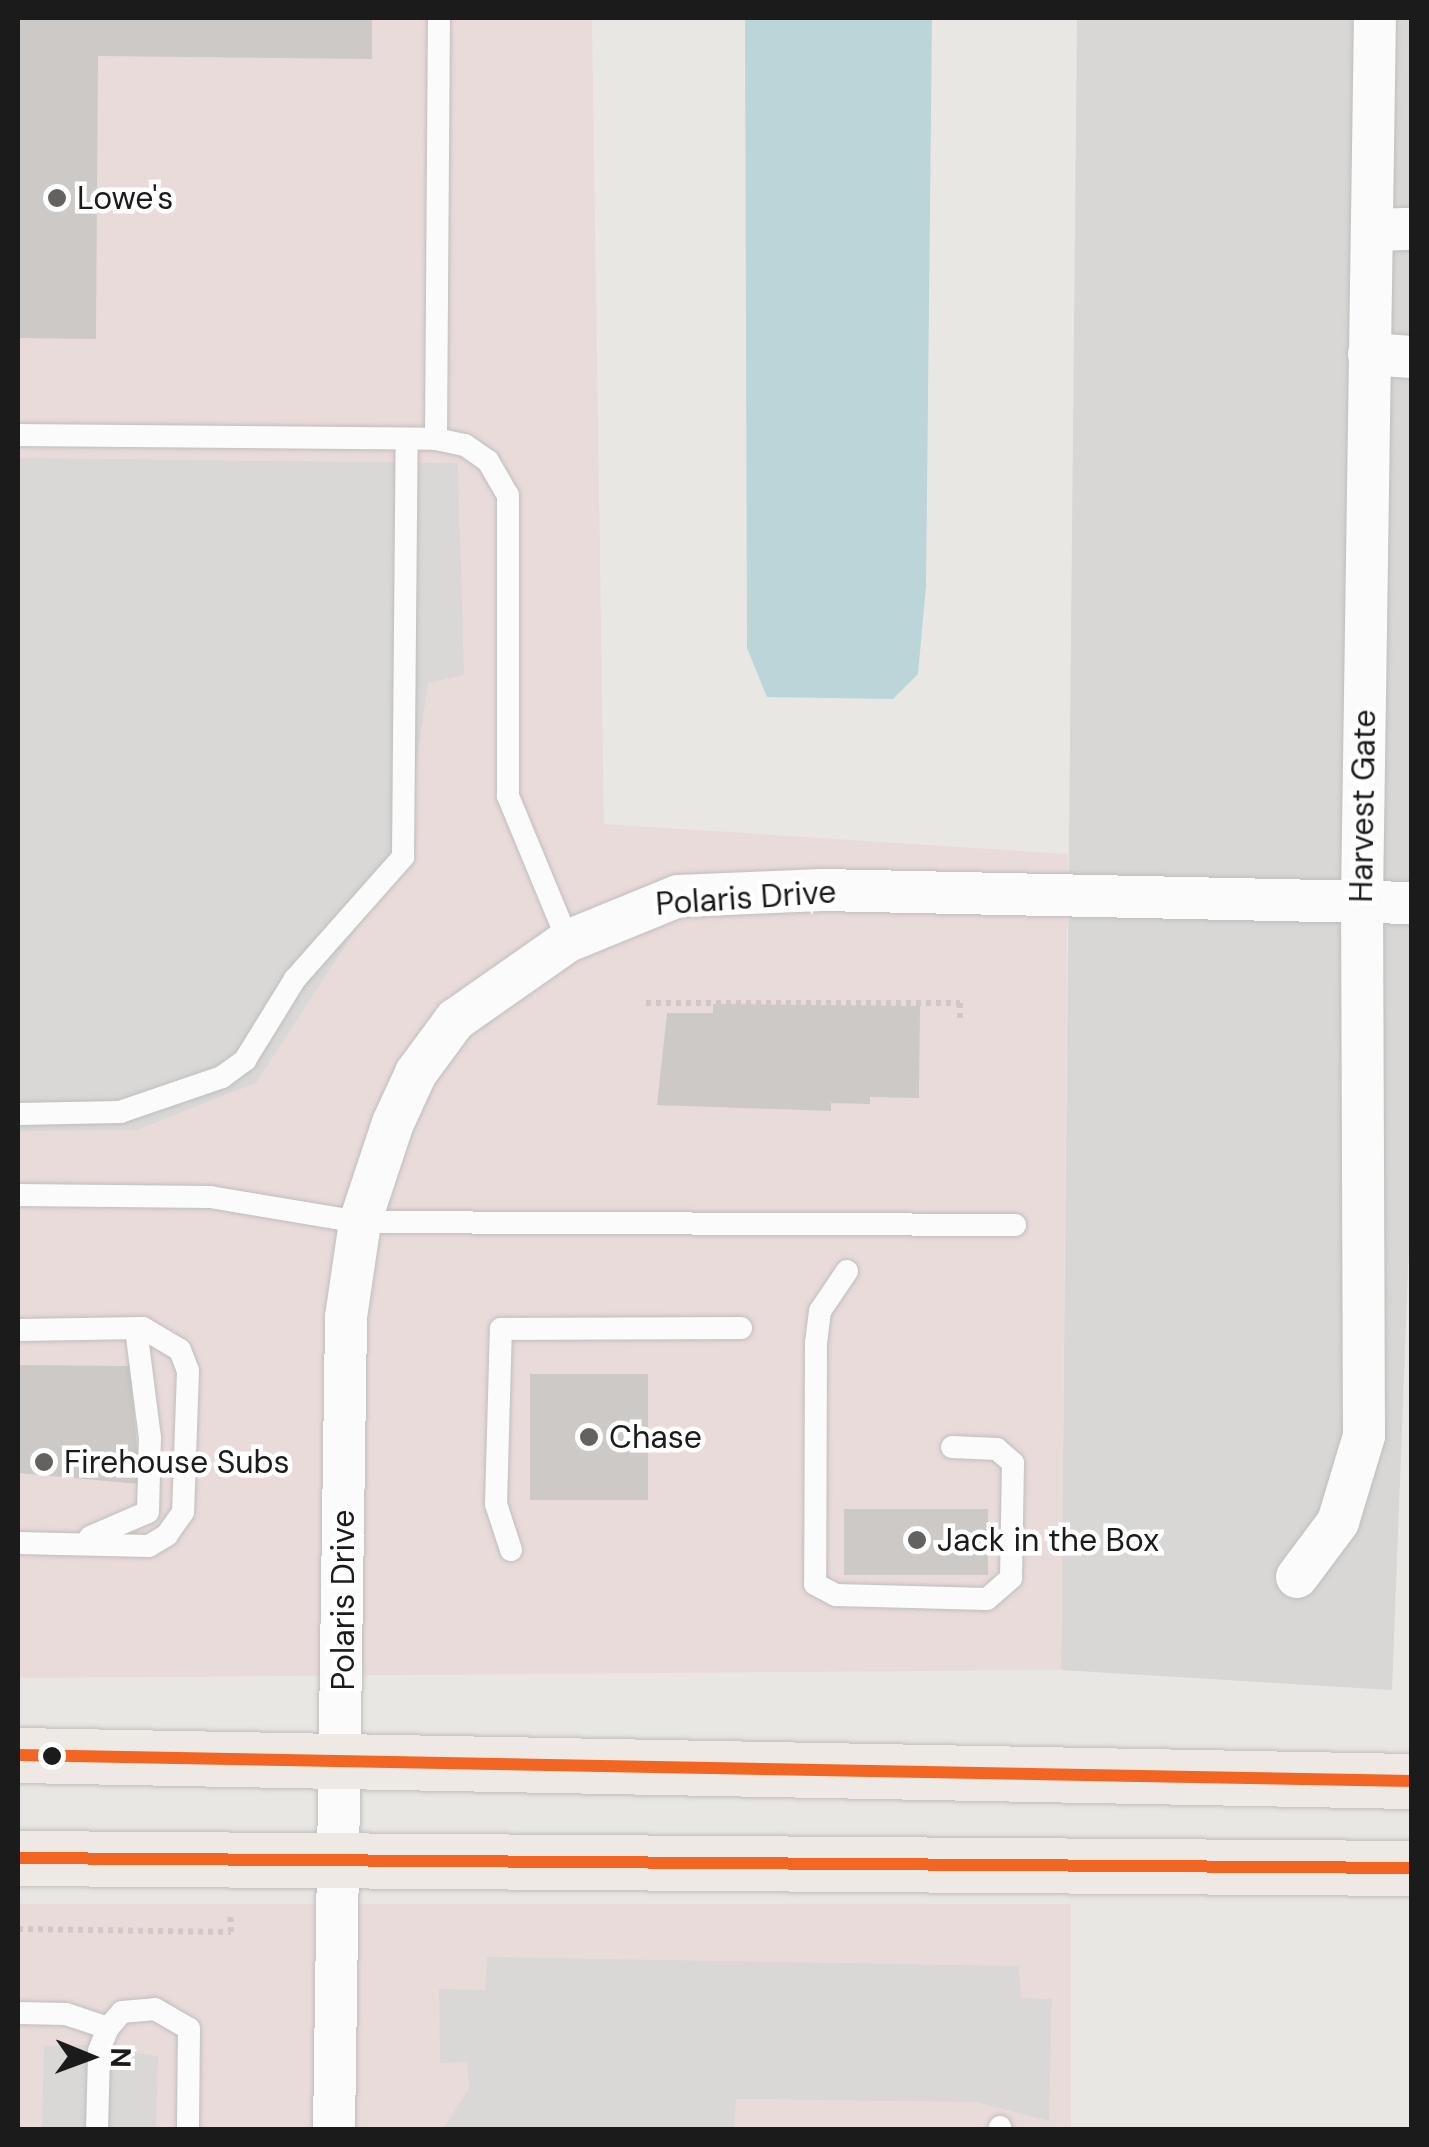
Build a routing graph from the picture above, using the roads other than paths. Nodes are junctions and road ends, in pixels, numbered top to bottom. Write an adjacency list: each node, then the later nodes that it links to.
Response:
1 (440, 18): 8 (lane)
2 (1375, 18): 3 (street, Harvest Gate)
3 (1394, 229): 4 (street, Harvest Gate)
4 (1369, 354): 5 (street); 9 (street, Harvest Gate)
5 (1412, 357)
6 (18, 435): 7 (lane)
7 (407, 439): 8 (lane); 12 (lane)
8 (436, 439): 11 (lane)
9 (1362, 900): 10 (street, Polaris Drive); 11 (street, Polaris Drive); 24 (street, Harvest Gate)
10 (1412, 902)
11 (568, 940): 14 (street, Polaris Drive)
12 (18, 1114)
13 (18, 1195): 14 (lane)
14 (360, 1222): 15 (lane); 26 (street, Polaris Drive)
15 (1015, 1225)
16 (847, 1271): 20 (lane)
17 (740, 1328): 23 (lane)
18 (136, 1329): 19 (lane); 22 (lane); 22 (lane)
19 (18, 1330)
20 (952, 1446)
21 (18, 1543): 22 (lane)
22 (52, 1544)
23 (511, 1550)
24 (1297, 1577)
25 (18, 1755): 26 (main road)
26 (342, 1756): 27 (main road); 29 (street, Polaris Drive)
27 (1412, 1781)
28 (18, 1858): 29 (main road)
29 (342, 1860): 30 (main road); 35 (street, Polaris Drive)
30 (1412, 1868)
31 (18, 2013): 32 (lane)
32 (108, 2028): 33 (lane); 34 (lane)
33 (98, 2130)
34 (188, 2130)
35 (334, 2130)

